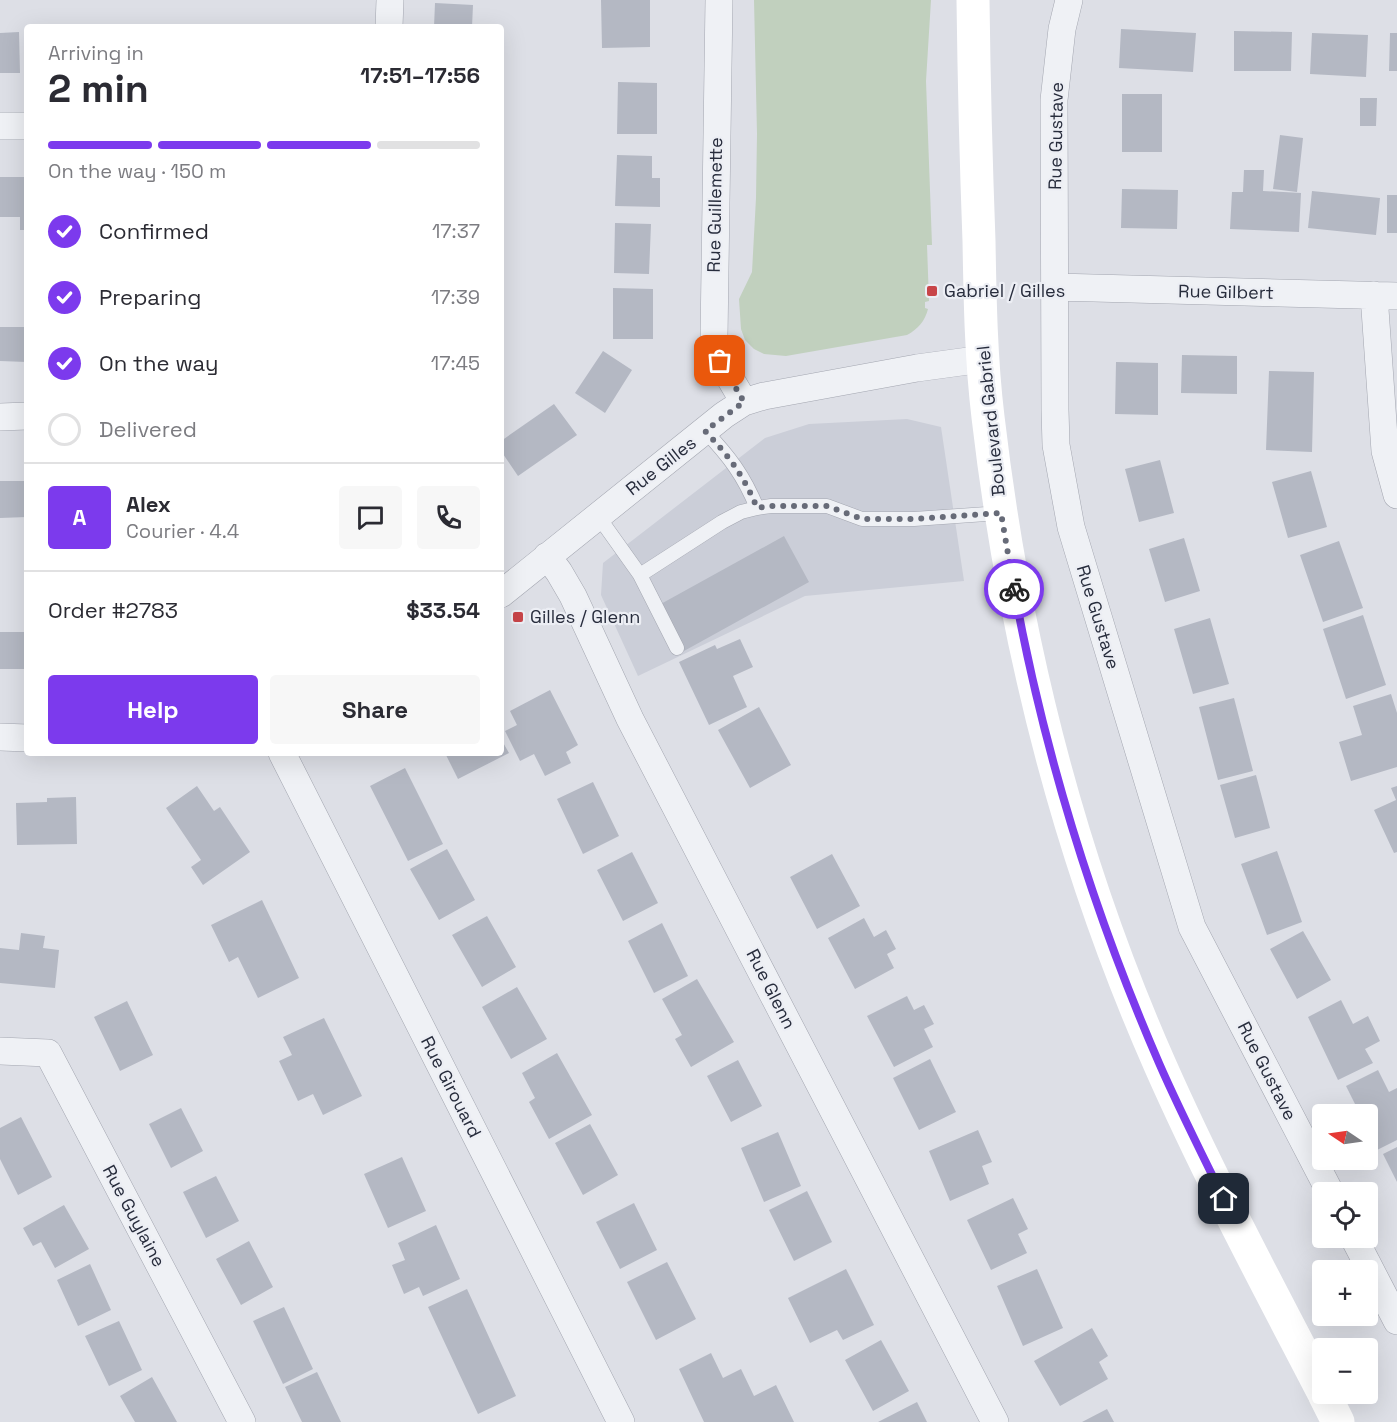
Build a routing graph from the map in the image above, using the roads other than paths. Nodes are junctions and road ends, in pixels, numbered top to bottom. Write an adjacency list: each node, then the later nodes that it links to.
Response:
1 (390, 0): 5 (street)
2 (719, 0): 11 (street, Rue Guillemette)
3 (973, 0): 10 (street, Boulevard Gabriel)
4 (1069, 0): 8 (street, Rue Gustave)
5 (389, 24)
6 (0, 126): 7 (street)
7 (24, 126)
8 (1056, 287): 9 (street, Rue Gilbert); 27 (street, Rue Gustave)
9 (1386, 296): 15 (street)
10 (983, 359): 11 (street, Rue Gilles); 17 (street, Boulevard Gabriel)
11 (744, 402): 14 (street, Rue Gilles)
12 (24, 416): 13 (street)
13 (0, 417)
14 (705, 431): 16 (lane); 18 (street, Rue Gilles)
15 (1397, 495)
16 (757, 508): 17 (lane); 20 (lane)
17 (1001, 513): 30 (street, Boulevard Gabriel)
18 (598, 516): 19 (street, Rue Gilles); 20 (lane)
19 (547, 556): 21 (street, Rue Gilles); 34 (street, Rue Glenn)
20 (640, 575): 22 (lane)
21 (504, 592)
22 (677, 648)
23 (0, 737): 24 (street)
24 (24, 738)
25 (284, 756): 33 (street, Rue Girouard)
26 (0, 1051): 32 (street, Rue Guylaine)
27 (1325, 1182)
28 (1359, 1248): 29 (street)
29 (1397, 1321)
30 (1312, 1371)
31 (1329, 1404): 35 (street, Boulevard Gabriel)
32 (242, 1422)
33 (621, 1422)
34 (995, 1422)
35 (1338, 1422)

